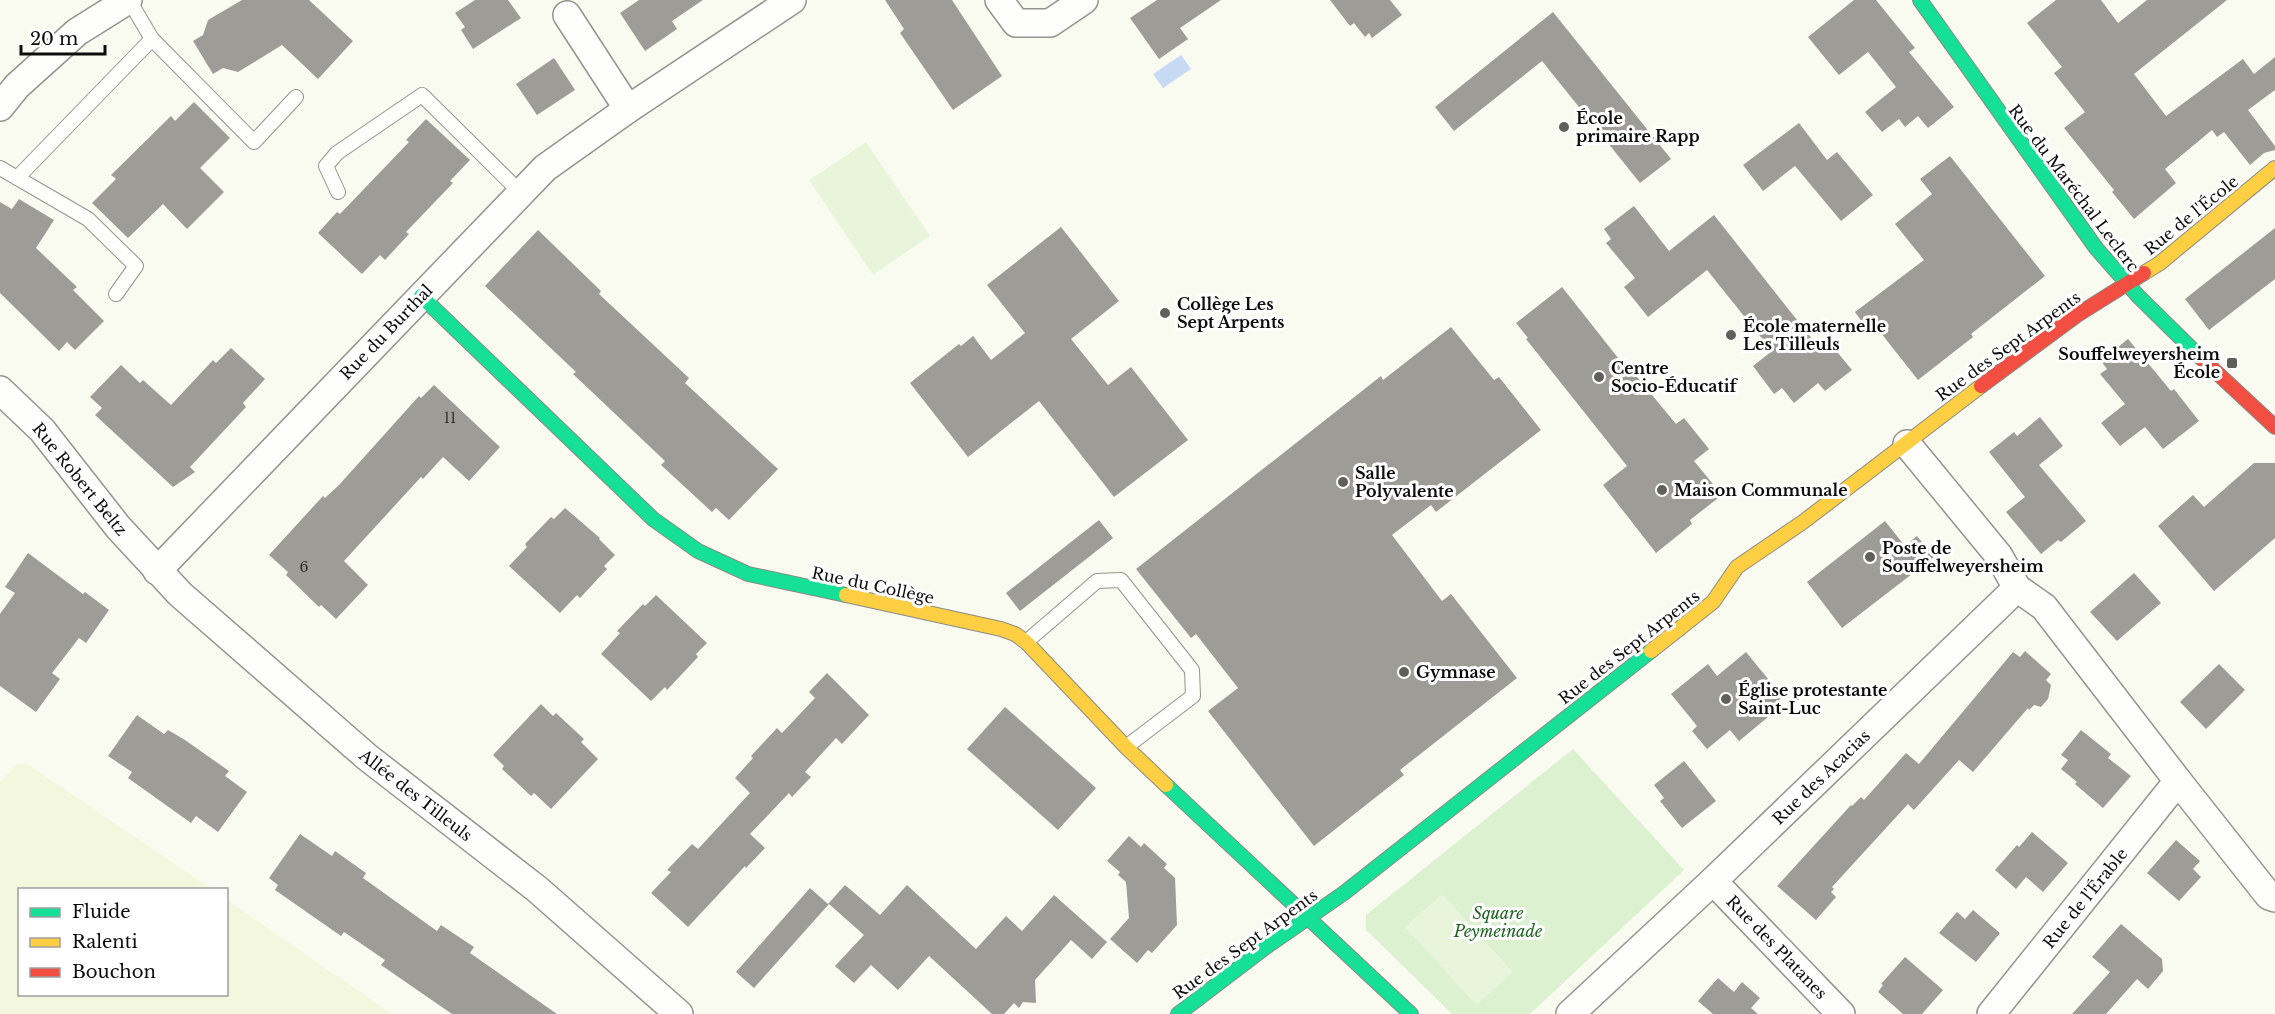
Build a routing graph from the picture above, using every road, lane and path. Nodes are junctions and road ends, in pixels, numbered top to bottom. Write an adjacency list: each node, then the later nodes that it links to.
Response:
1 (128, 0): 7 (lane); 9 (street)
2 (792, 0): 10 (street, Rue du Burthal)
3 (999, 0): 4 (street)
4 (1084, 0)
5 (1920, 0): 16 (street, Rue du Maréchal Leclerc)
6 (567, 15): 10 (street)
7 (152, 39): 8 (lane); 13 (lane)
8 (296, 97)
9 (0, 107)
10 (628, 109): 15 (street, Rue du Burthal)
11 (0, 168): 13 (lane)
12 (2275, 168): 16 (street, Rue de l'École)
13 (17, 178): 17 (lane)
14 (338, 192): 15 (lane)
15 (521, 193): 18 (street, Rue du Burthal)
16 (2125, 284): 20 (street, Rue du Maréchal Leclerc); 21 (street, Rue des Sept Arpents)
17 (116, 294)
18 (421, 296): 22 (street, Rue du Burthal); 24 (street, Rue du Collège)
19 (0, 390): 22 (street, Rue Robert Beltz)
20 (2275, 428)
21 (1907, 444): 23 (street); 29 (street, Rue des Sept Arpents)
22 (157, 571): 30 (street, Allée des Tilleuls)
23 (2016, 588): 26 (street); 27 (street, Rue des Acacias)
24 (1026, 642): 25 (street, Rue du Collège); 25 (lane)
25 (1126, 747): 29 (street, Rue du Collège)
26 (2178, 781): 28 (street); 35 (street, Rue de l'Érable)
27 (1713, 881): 33 (street, Rue des Acacias); 34 (street, Rue des Platanes)
28 (2275, 898)
29 (1308, 917): 31 (street, Rue des Sept Arpents); 32 (street, Rue du Collège)
30 (679, 1014)
31 (1178, 1014)
32 (1412, 1014)
33 (1570, 1014)
34 (1841, 1014)
35 (1991, 1014)

